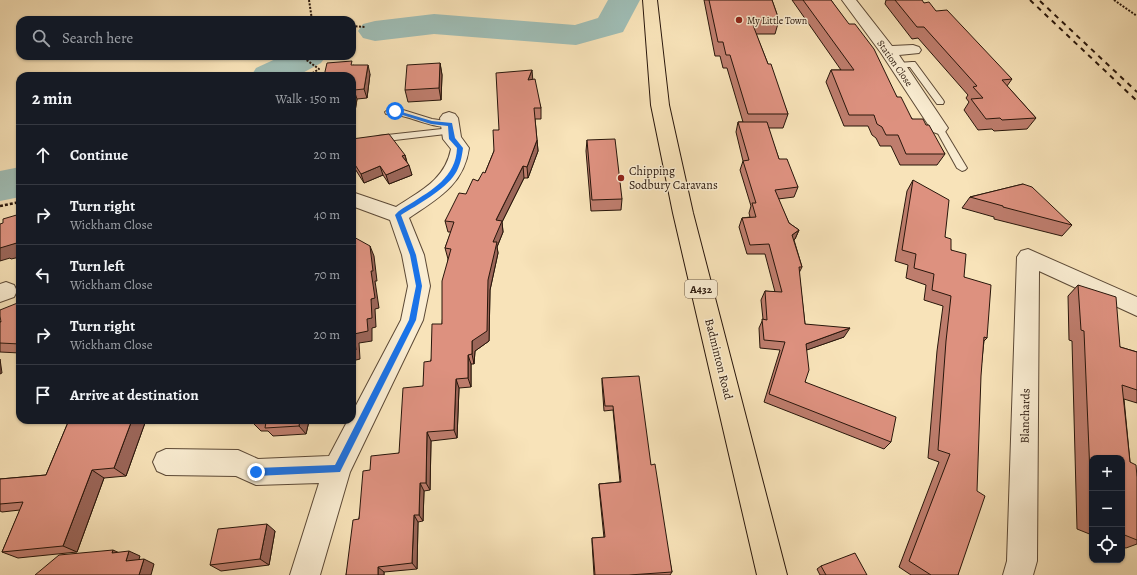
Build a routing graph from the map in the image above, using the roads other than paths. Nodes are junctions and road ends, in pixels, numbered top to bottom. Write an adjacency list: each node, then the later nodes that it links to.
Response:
1 (650, 0): 18 (main road, Badminton Road / A432)
2 (849, 0): 4 (street, Station Close)
3 (913, 50): 4 (street)
4 (888, 51): 5 (street, Station Close)
5 (898, 65): 6 (lane); 9 (street, Station Close)
6 (940, 102)
7 (389, 112): 8 (lane)
8 (450, 124): 10 (lane); 13 (street)
9 (938, 128): 11 (lane)
10 (367, 141)
11 (962, 168)
12 (356, 200): 13 (street)
13 (398, 215): 16 (street)
14 (1137, 307): 19 (street, Blanchards)
15 (166, 462): 16 (street)
16 (337, 469): 17 (street)
17 (305, 575)
18 (772, 575)
19 (1018, 575)

